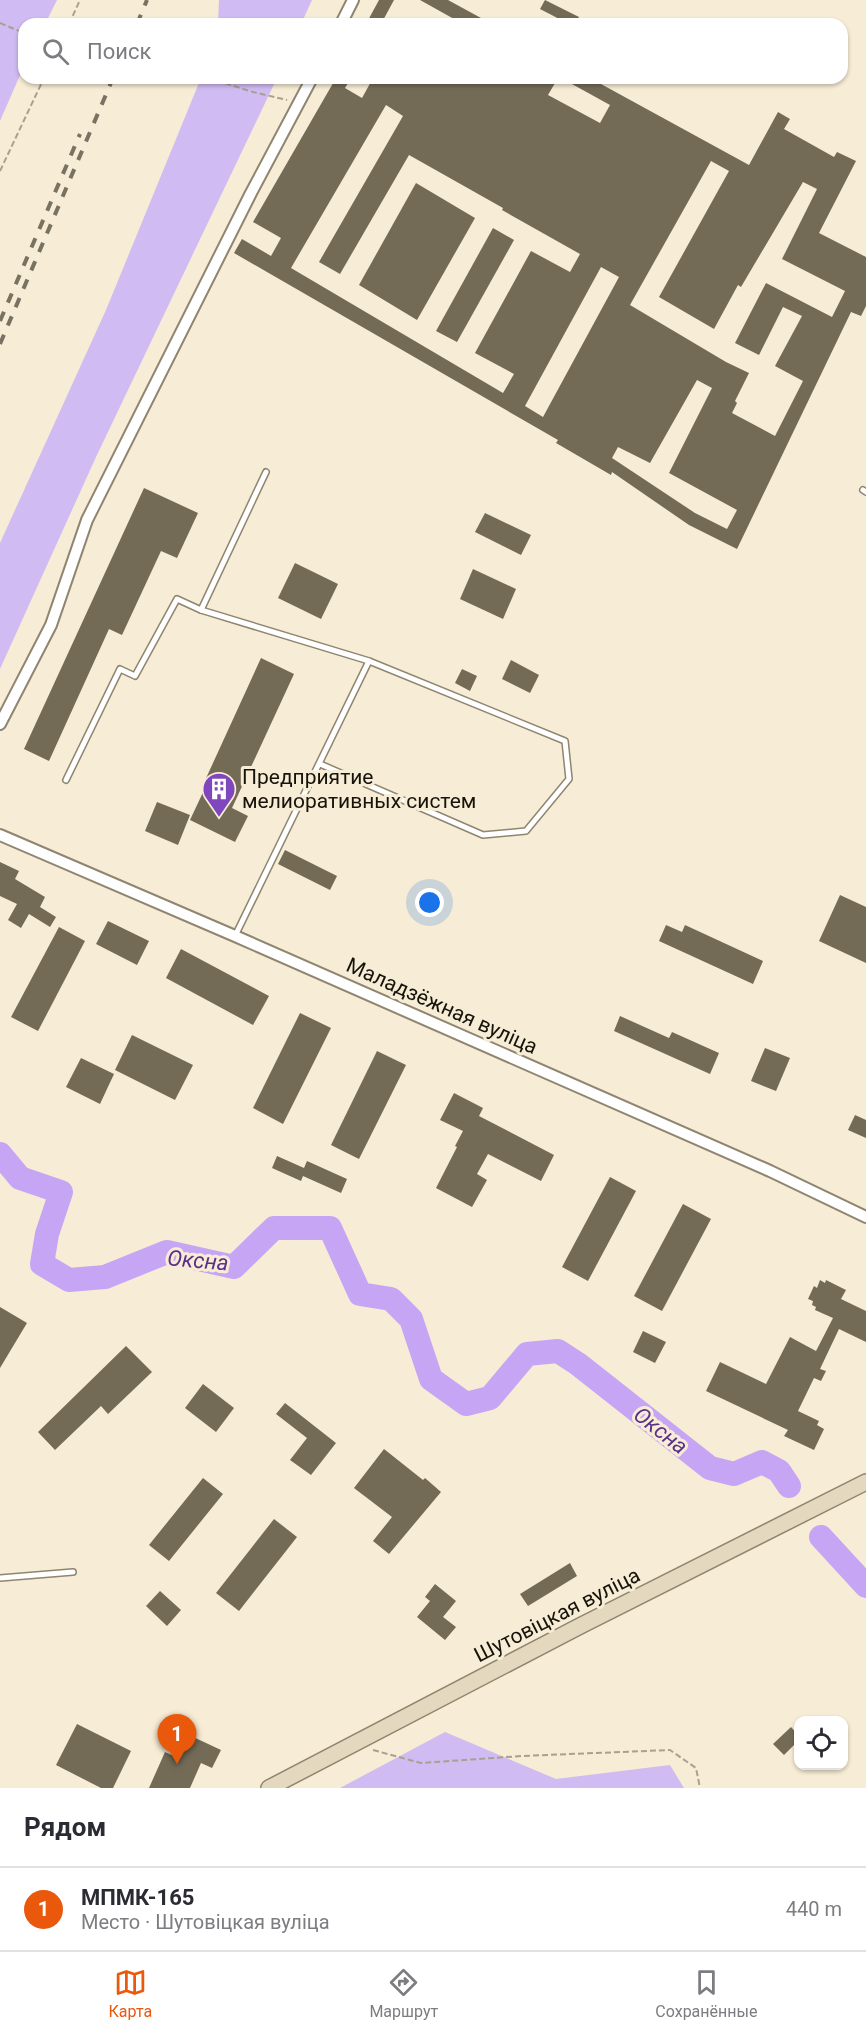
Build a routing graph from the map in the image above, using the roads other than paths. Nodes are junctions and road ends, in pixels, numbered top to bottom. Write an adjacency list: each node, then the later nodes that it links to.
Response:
1 (353, 0): 2 (street)
2 (343, 18)
3 (309, 84): 7 (street)
4 (266, 472): 5 (lane)
5 (201, 610): 6 (lane); 9 (lane)
6 (369, 661): 8 (lane); 8 (lane)
7 (0, 724)
8 (320, 764): 11 (lane)
9 (66, 780)
10 (0, 835): 11 (street, Маладзёжная вуліца)
11 (235, 936): 12 (street, Маладзёжная вуліца)
12 (866, 1217)
13 (866, 1482): 16 (main road, Шутовіцкая вуліца)
14 (73, 1572): 15 (lane)
15 (0, 1578)
16 (269, 1788)

